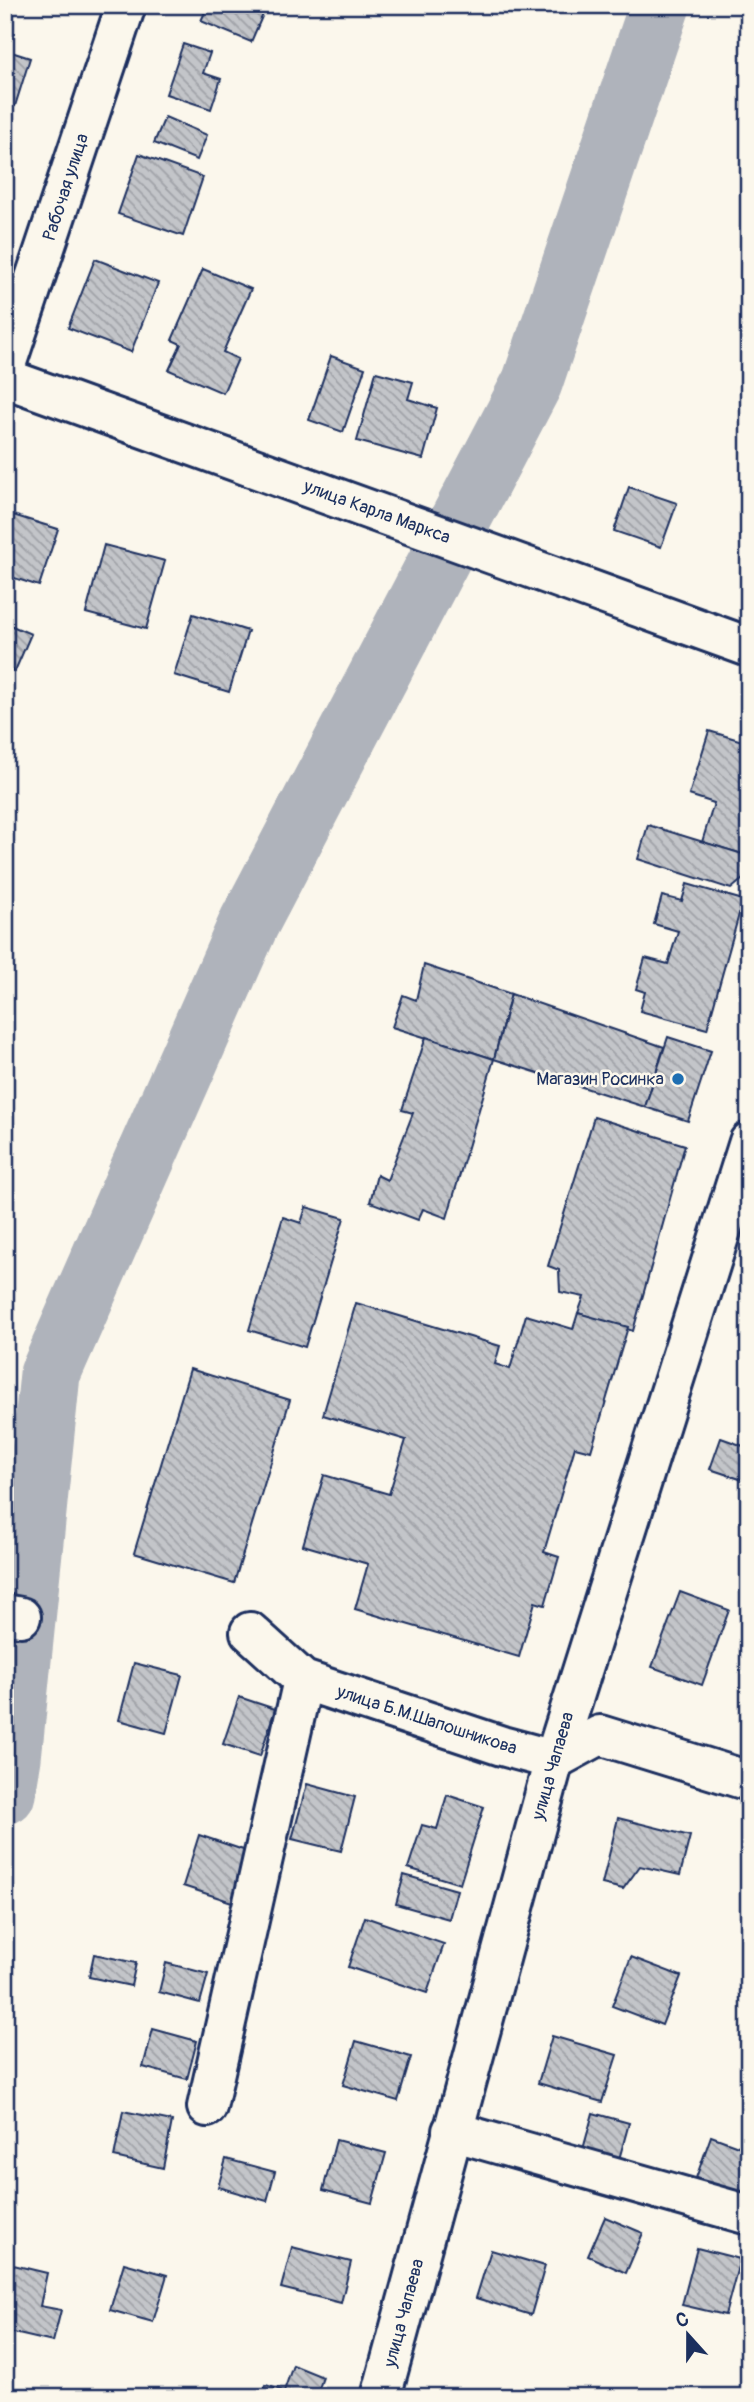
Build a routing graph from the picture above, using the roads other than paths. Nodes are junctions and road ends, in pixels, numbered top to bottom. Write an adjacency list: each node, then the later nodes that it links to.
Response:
1 (126, 5): 2 (street, Рабочая улица)
2 (5, 368)
3 (5, 378): 4 (street, улица Карла Маркса)
4 (749, 647)
5 (749, 1142): 8 (street, улица Чапаева)
6 (250, 1632): 7 (street, улица Б.М.Шапошникова)
7 (303, 1680): 8 (street, улица Б.М.Шапошникова); 10 (street)
8 (554, 1760): 9 (street); 11 (street, улица Чапаева)
9 (749, 1782)
10 (207, 2107)
11 (453, 2131): 12 (street); 13 (street, улица Чапаева)
12 (749, 2216)
13 (381, 2397)

